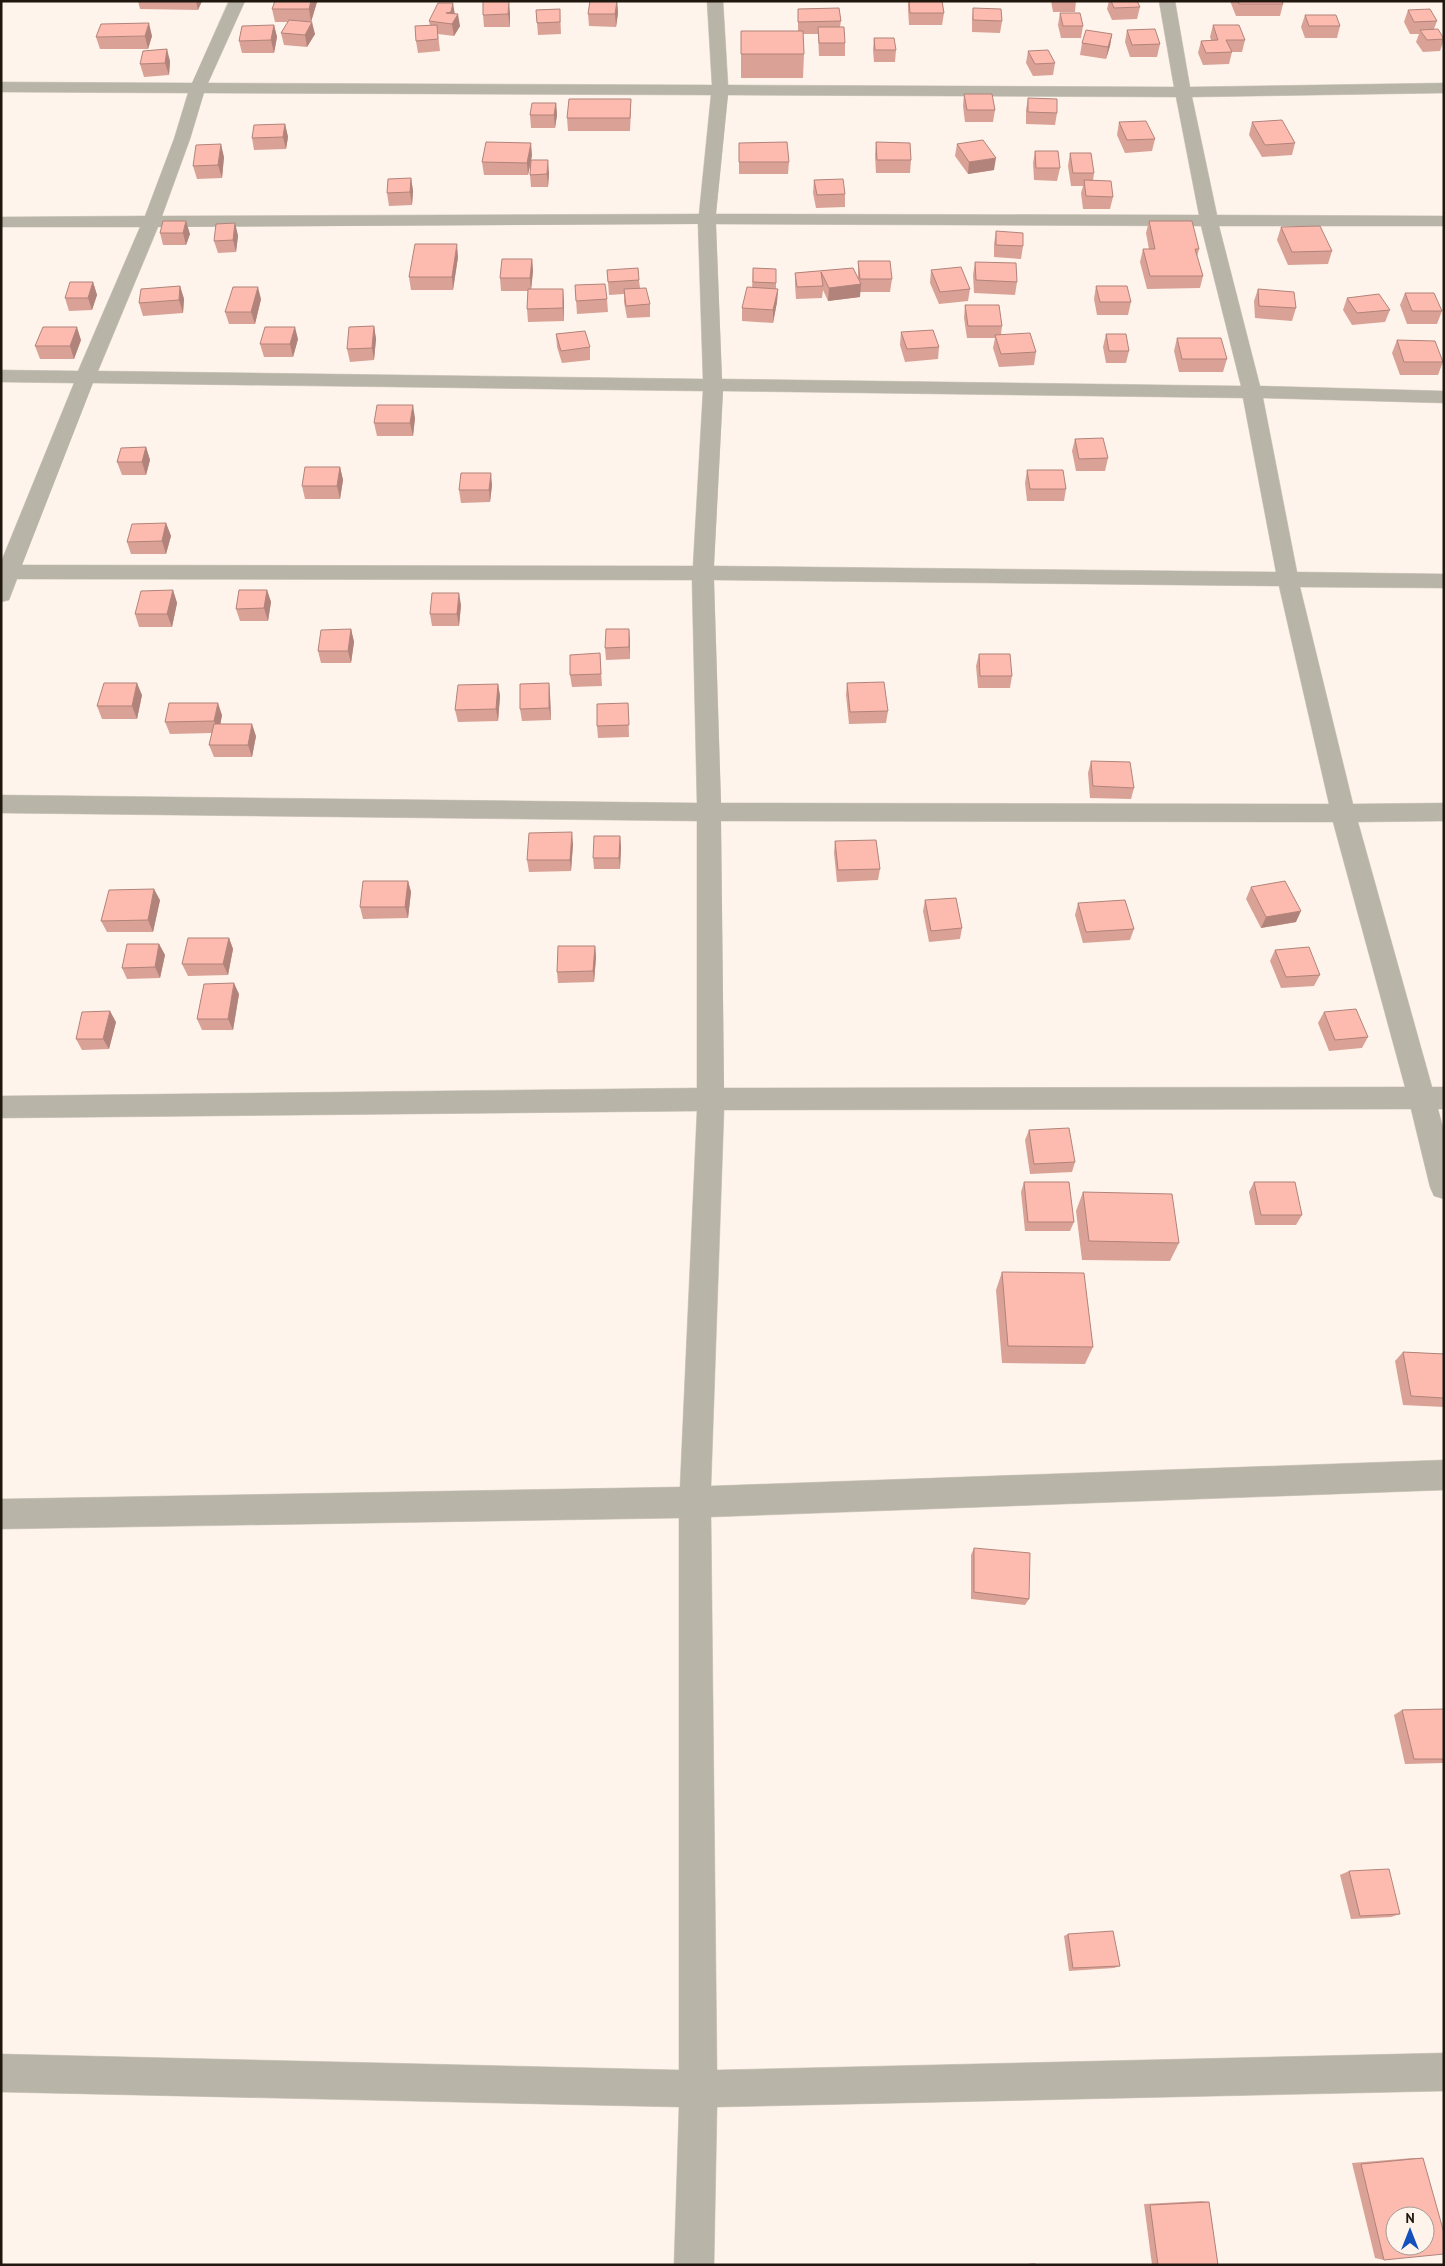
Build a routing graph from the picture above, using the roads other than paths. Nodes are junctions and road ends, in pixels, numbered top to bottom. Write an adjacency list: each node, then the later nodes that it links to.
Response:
1 (237, 1): 6 (street)
2 (715, 1): 7 (street)
3 (1167, 1): 8 (street)
4 (1, 87): 6 (street)
5 (1444, 88): 8 (street)
6 (197, 89): 7 (street); 10 (street)
7 (720, 90): 8 (street); 9 (street)
8 (1182, 92): 11 (street)
9 (707, 219): 10 (street); 11 (street); 16 (street)
10 (152, 220): 13 (street); 15 (street)
11 (1209, 221): 12 (street); 17 (street)
12 (1444, 221)
13 (1, 222)
14 (1, 376): 15 (street)
15 (86, 376): 16 (street); 19 (street)
16 (713, 386): 17 (street); 20 (street)
17 (1252, 392): 18 (street); 21 (street)
18 (1444, 397)
19 (5, 572): 20 (street); 23 (street)
20 (703, 573): 21 (street); 25 (street)
21 (1288, 580): 22 (street); 27 (street)
22 (1444, 581)
23 (1, 595)
24 (1, 804): 25 (street)
25 (709, 812): 27 (street); 28 (street)
26 (1444, 812): 27 (street)
27 (1343, 813): 29 (street)
28 (711, 1098): 29 (street); 30 (street); 33 (street)
29 (1433, 1098): 31 (street)
30 (1, 1107)
31 (1444, 1187)
32 (1444, 1475): 33 (street)
33 (694, 1502): 34 (street); 37 (street)
34 (1, 1514)
35 (1444, 2072): 37 (street)
36 (1, 2073): 37 (street)
37 (698, 2089): 38 (street)
38 (694, 2265)

